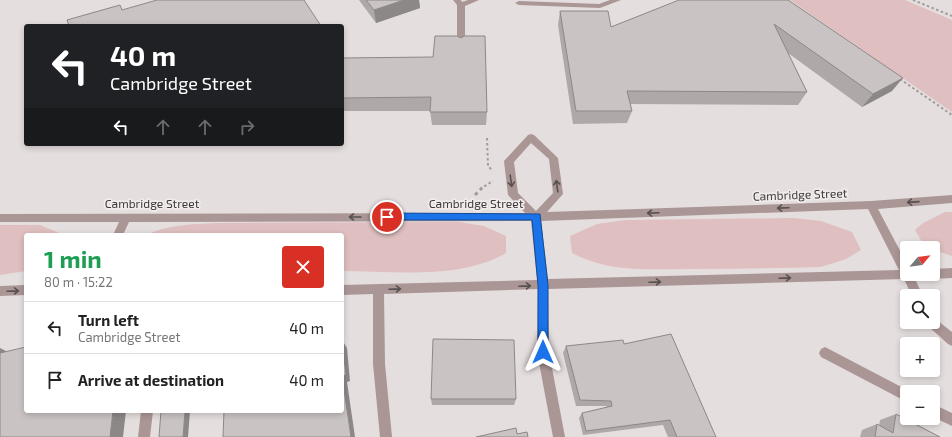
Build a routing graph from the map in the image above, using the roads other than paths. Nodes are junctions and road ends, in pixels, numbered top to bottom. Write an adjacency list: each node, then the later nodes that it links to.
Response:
1 (475, 0): 3 (street)
2 (617, 0): 4 (street)
3 (459, 2): 5 (street)
4 (519, 3)
5 (461, 48)
6 (952, 199): 7 (street, Cambridge Street, one-way to 7)
7 (871, 205): 8 (street, Cambridge Street, one-way to 8); 12 (street)
8 (536, 216): 8 (street, one-way to 8); 9 (street, Cambridge Street, one-way to 9); 16 (street)
9 (126, 217): 10 (street, Cambridge Street); 11 (street)
10 (0, 218)
11 (119, 233)
12 (900, 262)
13 (952, 273): 15 (street)
14 (900, 274): 16 (street, one-way to 14)
15 (940, 274)
16 (543, 285): 19 (street, one-way to 16); 30 (street)
17 (24, 290): 20 (street, one-way to 17)
18 (344, 290): 19 (street)
19 (379, 290): 29 (street)
20 (0, 291)
21 (940, 329): 22 (street)
22 (952, 340)
23 (825, 353): 24 (street)
24 (900, 392)
25 (147, 413): 28 (street)
26 (940, 414): 27 (street)
27 (952, 420)
28 (144, 437)
29 (386, 437)
30 (559, 437)

